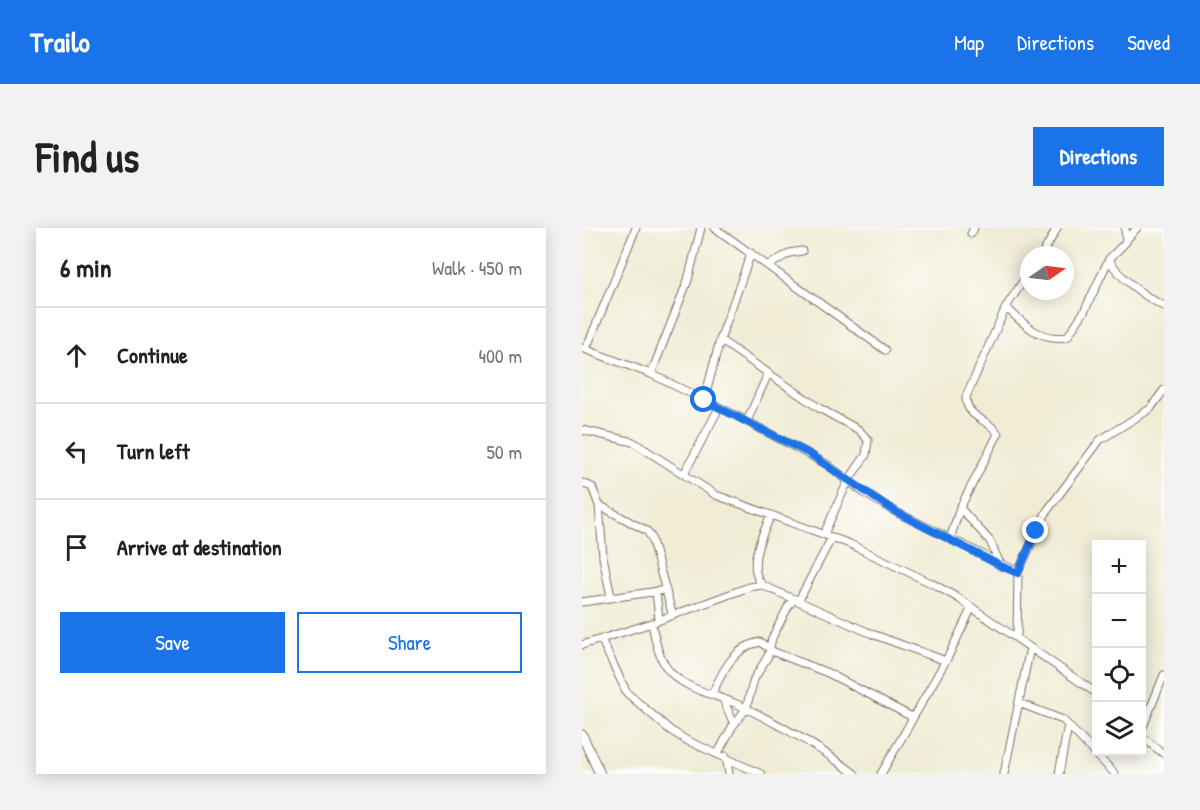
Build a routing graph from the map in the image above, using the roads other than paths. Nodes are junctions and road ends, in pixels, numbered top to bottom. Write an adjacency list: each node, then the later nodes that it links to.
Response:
1 (636, 228): 17 (street)
2 (701, 228): 19 (street)
3 (715, 228): 10 (street)
4 (1057, 228): 8 (street)
5 (1125, 228): 7 (street)
6 (1137, 228): 7 (street)
7 (1128, 238): 11 (street)
8 (1046, 246)
9 (802, 251): 12 (street)
10 (751, 253): 12 (street); 16 (street)
11 (1109, 259): 14 (street); 15 (street)
12 (768, 266): 18 (street)
13 (1020, 286): 15 (street)
14 (1164, 306)
15 (1006, 307): 30 (street)
16 (720, 340): 20 (street); 22 (street)
17 (584, 349): 19 (street)
18 (885, 350)
19 (651, 374): 22 (street)
20 (768, 374): 24 (street); 27 (street)
21 (1164, 390): 36 (street)
22 (704, 400): 23 (street)
23 (719, 408): 24 (street); 26 (street)
24 (747, 421): 27 (street)
25 (582, 430): 26 (street)
26 (684, 474): 31 (street)
27 (848, 481): 32 (street); 34 (street)
28 (582, 483): 29 (street)
29 (599, 505): 38 (street); 40 (street)
30 (960, 508): 34 (street); 35 (street)
31 (771, 515): 32 (street); 37 (street)
32 (824, 534): 33 (street)
33 (832, 537): 41 (street); 43 (street)
34 (950, 539): 35 (street)
35 (1001, 566): 36 (street)
36 (1018, 573): 46 (street)
37 (762, 585): 41 (street); 44 (street)
38 (666, 590): 39 (street); 44 (street)
39 (656, 591): 40 (street); 45 (street)
40 (611, 597): 42 (street)
41 (797, 600): 49 (street); 51 (street)
42 (582, 602)
43 (972, 608): 46 (street); 51 (street)
44 (672, 614): 45 (street)
45 (656, 621): 47 (street); 54 (street)
46 (1017, 638): 50 (street)
47 (601, 639): 48 (street); 64 (street)
48 (582, 645)
49 (769, 648): 54 (street); 57 (street); 58 (street)
50 (1030, 648): 53 (street); 56 (street)
51 (946, 661): 58 (street)
52 (1164, 675): 59 (street)
53 (1092, 690)
54 (712, 694): 55 (street)
55 (723, 699): 57 (street); 60 (street)
56 (1019, 703): 61 (street); 72 (street)
57 (746, 709): 60 (street); 70 (street)
58 (912, 717): 71 (street)
59 (1146, 719)
60 (734, 724): 64 (street)
61 (1068, 725): 73 (street); 74 (street)
62 (582, 735): 67 (street)
63 (1146, 740): 65 (street)
64 (718, 753): 66 (street)
65 (1164, 754)
66 (726, 756): 68 (street); 69 (street)
67 (600, 774)
68 (729, 774)
69 (761, 774)
70 (855, 774)
71 (881, 774)
72 (1004, 774)
73 (1059, 774)
74 (1115, 774)

